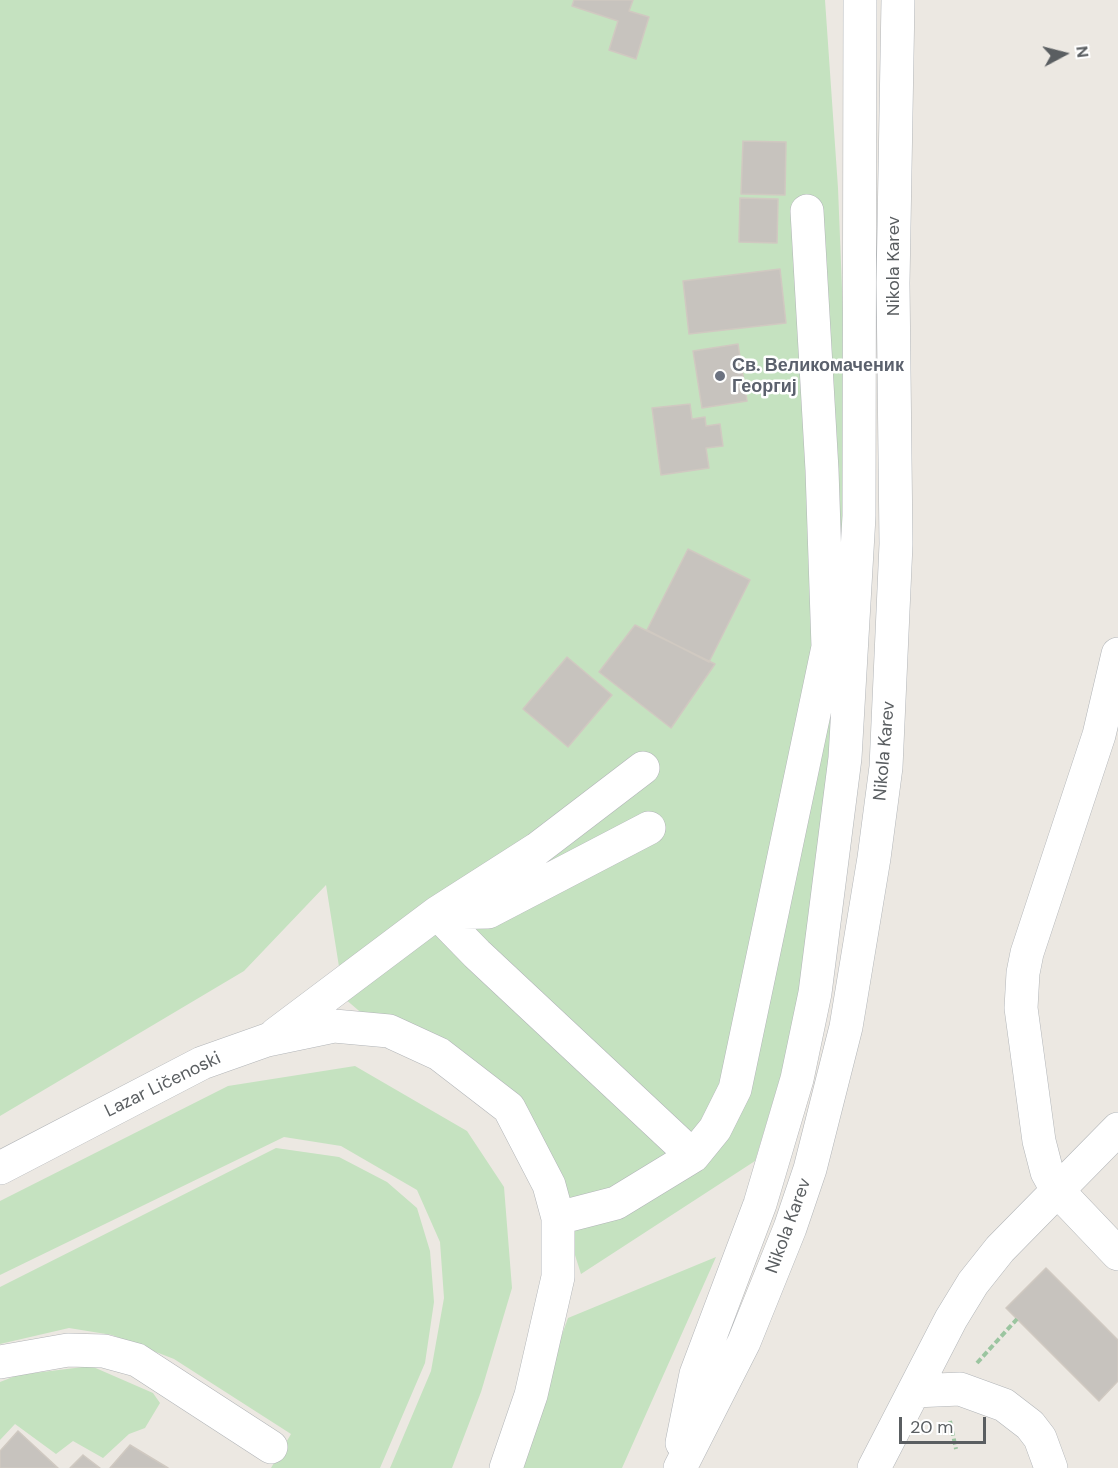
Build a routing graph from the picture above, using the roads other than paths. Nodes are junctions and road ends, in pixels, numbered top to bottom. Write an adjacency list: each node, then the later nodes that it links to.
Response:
1 (860, 0): 19 (street, Nikola Karev)
2 (898, 0): 19 (street, Nikola Karev)
3 (807, 212): 10 (street)
4 (1118, 654): 12 (street)
5 (643, 768): 7 (street)
6 (649, 828): 7 (street)
7 (437, 913): 8 (street); 10 (street)
8 (267, 1040): 11 (street, Lazar Ličenoski); 13 (street, Lazar Ličenoski)
9 (1118, 1129): 12 (street)
10 (693, 1156): 13 (street)
11 (0, 1168)
12 (1057, 1190): 14 (street); 16 (street)
13 (558, 1218): 18 (street, Lazar Ličenoski)
14 (1118, 1254)
15 (0, 1362): 17 (street)
16 (914, 1391): 20 (street); 21 (street)
17 (271, 1447)
18 (506, 1468)
19 (678, 1468)
20 (874, 1468)
21 (1051, 1468)

